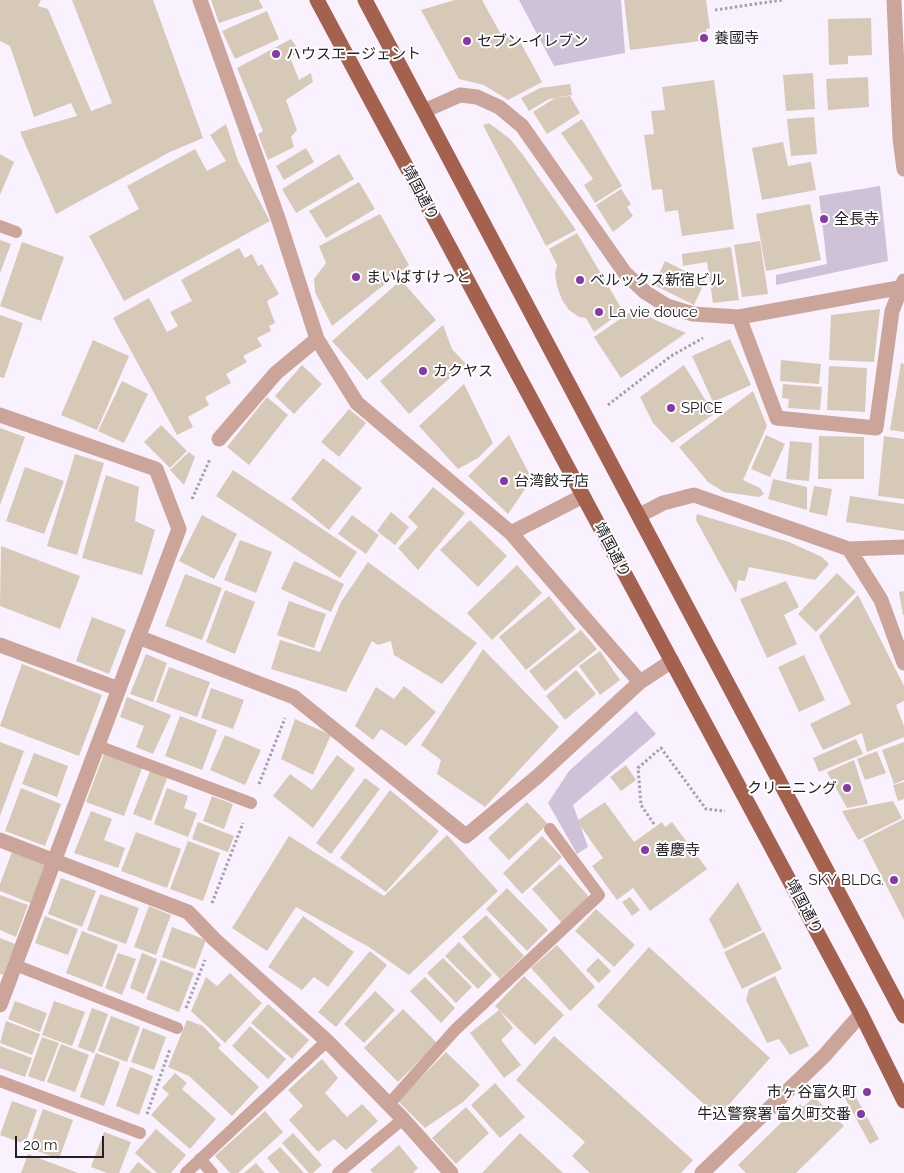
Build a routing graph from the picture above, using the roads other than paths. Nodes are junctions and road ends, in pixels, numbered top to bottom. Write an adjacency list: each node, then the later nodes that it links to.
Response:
1 (200, 0): 11 (street)
2 (317, 0): 14 (main road, 靖国通り)
3 (365, 0): 5 (main road)
4 (894, 0): 6 (street)
5 (424, 111): 10 (street); 15 (main road)
6 (904, 169)
7 (0, 226): 8 (lane)
8 (16, 232)
9 (903, 285): 10 (street); 10 (street)
10 (739, 317)
11 (317, 339): 13 (street); 16 (street)
12 (0, 415): 19 (street)
13 (218, 439)
14 (583, 496): 16 (street); 21 (main road, 靖国通り)
15 (640, 515): 18 (street); 33 (main road)
16 (511, 534): 23 (street)
17 (904, 547): 18 (street)
18 (849, 549): 22 (street)
19 (138, 637): 23 (street); 24 (street)
20 (0, 645): 24 (street)
21 (672, 661): 23 (street); 32 (main road, 靖国通り)
22 (904, 663)
23 (640, 682)
24 (118, 689): 25 (street)
25 (98, 746): 26 (lane); 29 (street)
26 (251, 803)
27 (550, 829): 38 (lane)
28 (0, 840): 29 (street)
29 (54, 861): 30 (street); 35 (street)
30 (15, 965): 31 (street); 34 (lane)
31 (0, 1005)
32 (861, 1014): 37 (main road, 靖国通り); 46 (street)
33 (904, 1016)
34 (177, 1028)
35 (327, 1041): 38 (street); 41 (lane)
36 (0, 1081): 40 (lane)
37 (904, 1101)
38 (389, 1104): 39 (street)
39 (403, 1118): 44 (lane); 45 (street)
40 (140, 1132)
41 (200, 1159): 42 (lane); 43 (lane)
42 (186, 1173)
43 (212, 1173)
44 (338, 1173)
45 (450, 1173)
46 (702, 1173)

